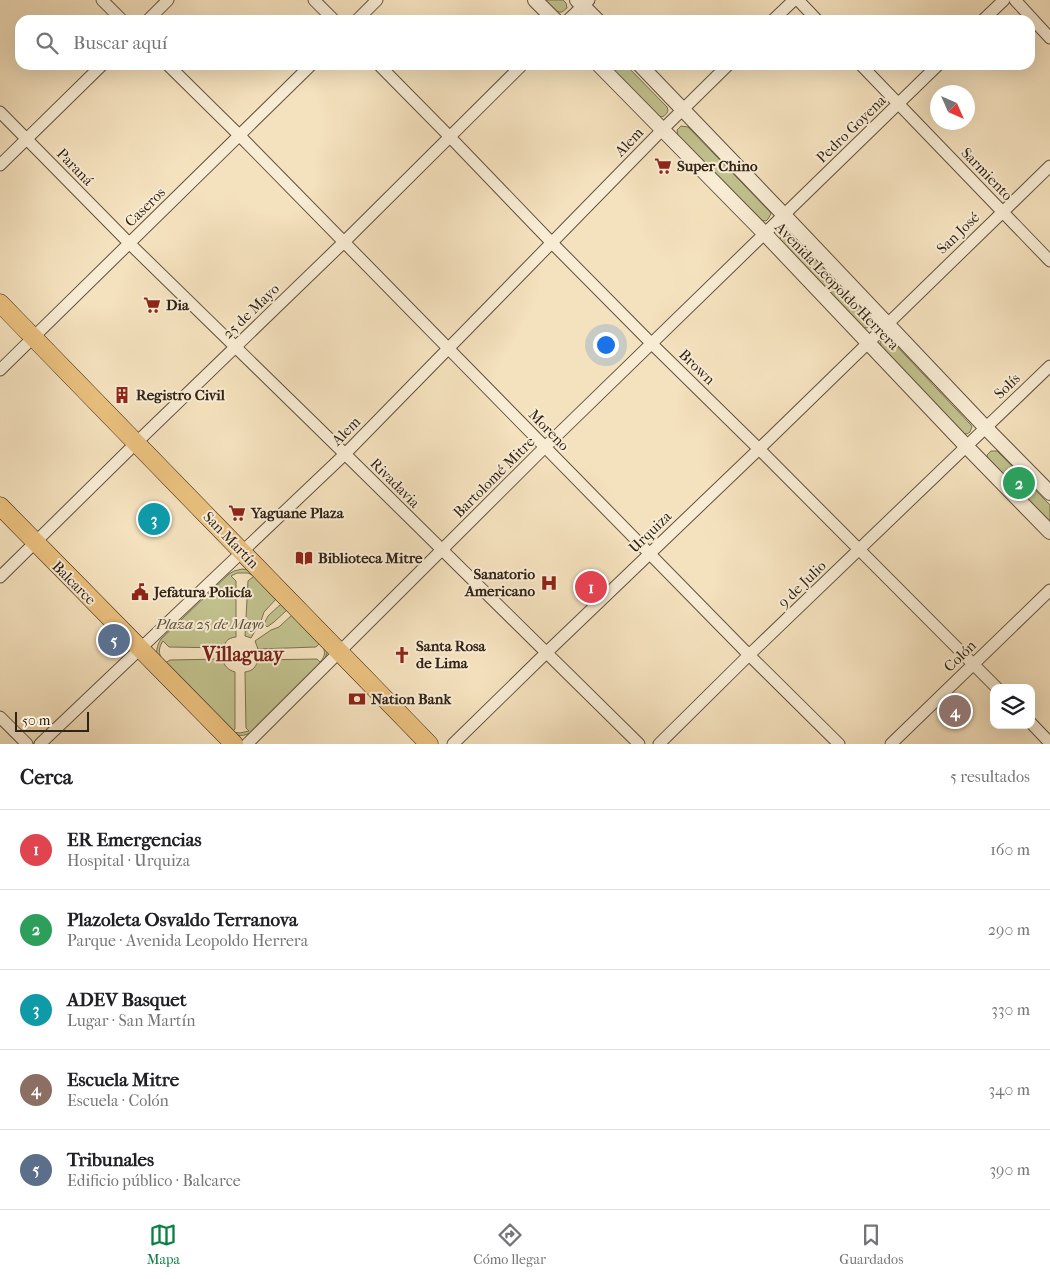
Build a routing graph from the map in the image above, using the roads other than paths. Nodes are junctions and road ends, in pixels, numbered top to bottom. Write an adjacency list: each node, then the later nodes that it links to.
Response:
1 (102, 0): 11 (street)
2 (168, 0): 12 (street)
3 (314, 0): 13 (street)
4 (377, 0): 14 (street)
5 (535, 0): 15 (street)
6 (794, 0): 18 (street)
7 (798, 0): 19 (street)
8 (1004, 0): 20 (street)
9 (1015, 0): 21 (street)
10 (583, 2): 16 (street); 17 (street)
11 (117, 15)
12 (153, 15)
13 (329, 15)
14 (362, 15)
15 (550, 15)
16 (572, 15)
17 (593, 15)
18 (778, 15)
19 (812, 15)
20 (989, 15)
21 (1029, 15)
22 (1035, 22): 23 (street)
23 (1050, 38)
24 (97, 70): 40 (street)
25 (173, 70): 38 (street, Moreno)
26 (306, 70): 38 (street, Caseros)
27 (384, 70): 39 (street, Brown)
28 (517, 70): 39 (street, 25 de Mayo)
29 (604, 70): 37 (street, Avenida Leopoldo Herrera)
30 (645, 70): 35 (street, Avenida Leopoldo Herrera)
31 (723, 70): 35 (street, Alem)
32 (865, 70): 34 (street, Sarmiento)
33 (933, 70): 34 (street, Pedro Goyena)
34 (898, 104): 43 (street, Sarmiento); 44 (street, Pedro Goyena)
35 (682, 110): 37 (street, Alem); 44 (street, Avenida Leopoldo Herrera)
36 (0, 112): 40 (street, Paraná)
37 (662, 129): 45 (street, Avenida Leopoldo Herrera); 48 (street, Alem)
38 (239, 135): 46 (street, Moreno); 47 (street, Caseros)
39 (450, 137): 46 (street, 25 de Mayo); 48 (street, Brown)
40 (27, 139): 41 (street); 47 (street, Paraná)
41 (0, 165)
42 (1050, 166): 43 (street, San José)
43 (1002, 211): 49 (street, Sarmiento); 51 (street, San José)
44 (784, 215): 45 (street, Pedro Goyena); 51 (street, Avenida Leopoldo Herrera)
45 (765, 234): 53 (street, Avenida Leopoldo Herrera); 54 (street, Bartolomé Mitre)
46 (344, 242): 55 (street, 25 de Mayo); 56 (street, Moreno)
47 (129, 243): 52 (street, Caseros); 55 (street, Rivadavia)
48 (552, 243): 54 (street, Brown); 56 (street, Alem)
49 (1050, 261)
50 (0, 303): 52 (main road, San Martín)
51 (887, 323): 53 (street, San José); 59 (street, Avenida Leopoldo Herrera)
52 (34, 337): 58 (street, Caseros); 60 (main road, San Martín)
53 (869, 343): 62 (street, Avenida Leopoldo Herrera); 63 (street, Urquiza)
54 (652, 344): 61 (street, Bartolomé Mitre); 63 (street, Brown)
55 (235, 347): 60 (street, 25 de Mayo); 64 (street, Rivadavia)
56 (448, 348): 61 (street, Moreno); 64 (street, Alem)
57 (1050, 366): 59 (street, Solís)
58 (0, 370)
59 (986, 428): 62 (street, Solís); 65 (street, Avenida Leopoldo Herrera)
60 (136, 443): 68 (street, 25 de Mayo); 71 (main road, San Martín)
61 (545, 447): 69 (street, Bartolomé Mitre); 72 (street, Moreno)
62 (967, 447): 67 (street, Avenida Leopoldo Herrera); 70 (street, 9 de Julio)
63 (759, 449): 70 (street, Brown); 72 (street, Urquiza)
64 (345, 454): 69 (street, Rivadavia); 71 (street, Alem)
65 (1050, 493)
66 (0, 506): 68 (main road, Balcarce)
67 (1050, 532)
68 (35, 543): 73 (street, 25 de Mayo); 75 (main road, Balcarce)
69 (442, 550): 76 (street, Bartolomé Mitre); 77 (street, Rivadavia)
70 (859, 550): 78 (street, 9 de Julio); 79 (street, Brown)
71 (242, 552): 75 (street, Alem); 76 (main road, San Martín)
72 (649, 554): 77 (street, Urquiza); 78 (street, Moreno)
73 (0, 577)
74 (1050, 590): 79 (street, Colón)
75 (140, 649): 85 (street, Alem); 86 (main road, Balcarce)
76 (340, 652): 87 (street, Bartolomé Mitre); 88 (main road, San Martín)
77 (546, 653): 89 (street, Urquiza); 90 (street, Rivadavia)
78 (749, 655): 91 (street, 9 de Julio); 92 (street, Moreno)
79 (974, 664): 80 (street, Brown); 93 (street, Colón)
80 (993, 684)
81 (0, 717): 84 (street)
82 (1035, 727): 83 (street)
83 (1050, 743)
84 (26, 744)
85 (40, 744)
86 (234, 744)
87 (247, 744)
88 (429, 744)
89 (453, 744)
90 (639, 744)
91 (660, 744)
92 (839, 744)
93 (891, 744)

